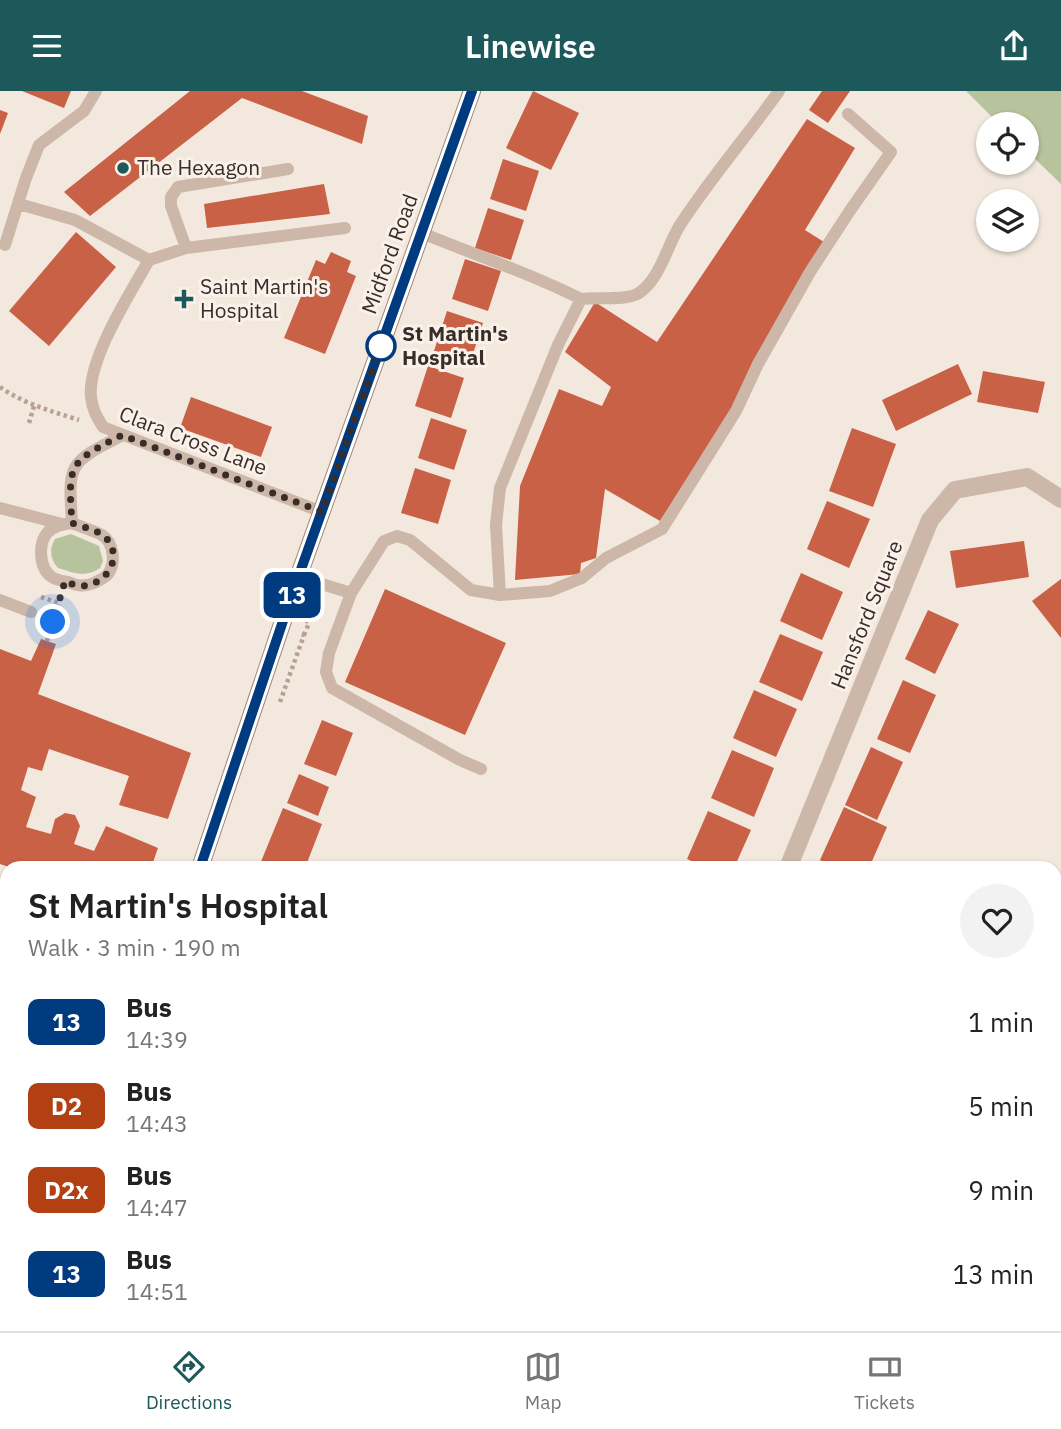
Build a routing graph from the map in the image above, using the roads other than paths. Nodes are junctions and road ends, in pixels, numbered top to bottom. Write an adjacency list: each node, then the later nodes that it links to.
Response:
1 (96, 91): 6 (lane)
2 (472, 91): 8 (main road, Midford Road)
3 (779, 91): 12 (lane)
4 (848, 114): 20 (lane)
5 (288, 169): 10 (lane)
6 (19, 204): 9 (lane); 11 (lane)
7 (345, 228): 10 (lane)
8 (422, 233): 12 (lane); 16 (main road, Midford Road)
9 (5, 245)
10 (186, 248): 11 (lane)
11 (149, 260): 13 (lane, Clara Cross Lane)
12 (581, 299): 20 (lane)
13 (122, 435): 16 (lane, Clara Cross Lane); 17 (lane)
14 (1061, 499): 25 (street, Hansford Square)
15 (0, 508): 17 (lane)
16 (322, 512): 18 (main road, Midford Road)
17 (67, 524): 17 (lane)
18 (299, 577): 19 (lane); 24 (main road, Midford Road)
19 (351, 593): 20 (lane); 23 (lane)
20 (500, 595)
21 (0, 600): 22 (lane)
22 (31, 612)
23 (481, 769)
24 (202, 861)
25 (791, 861)

